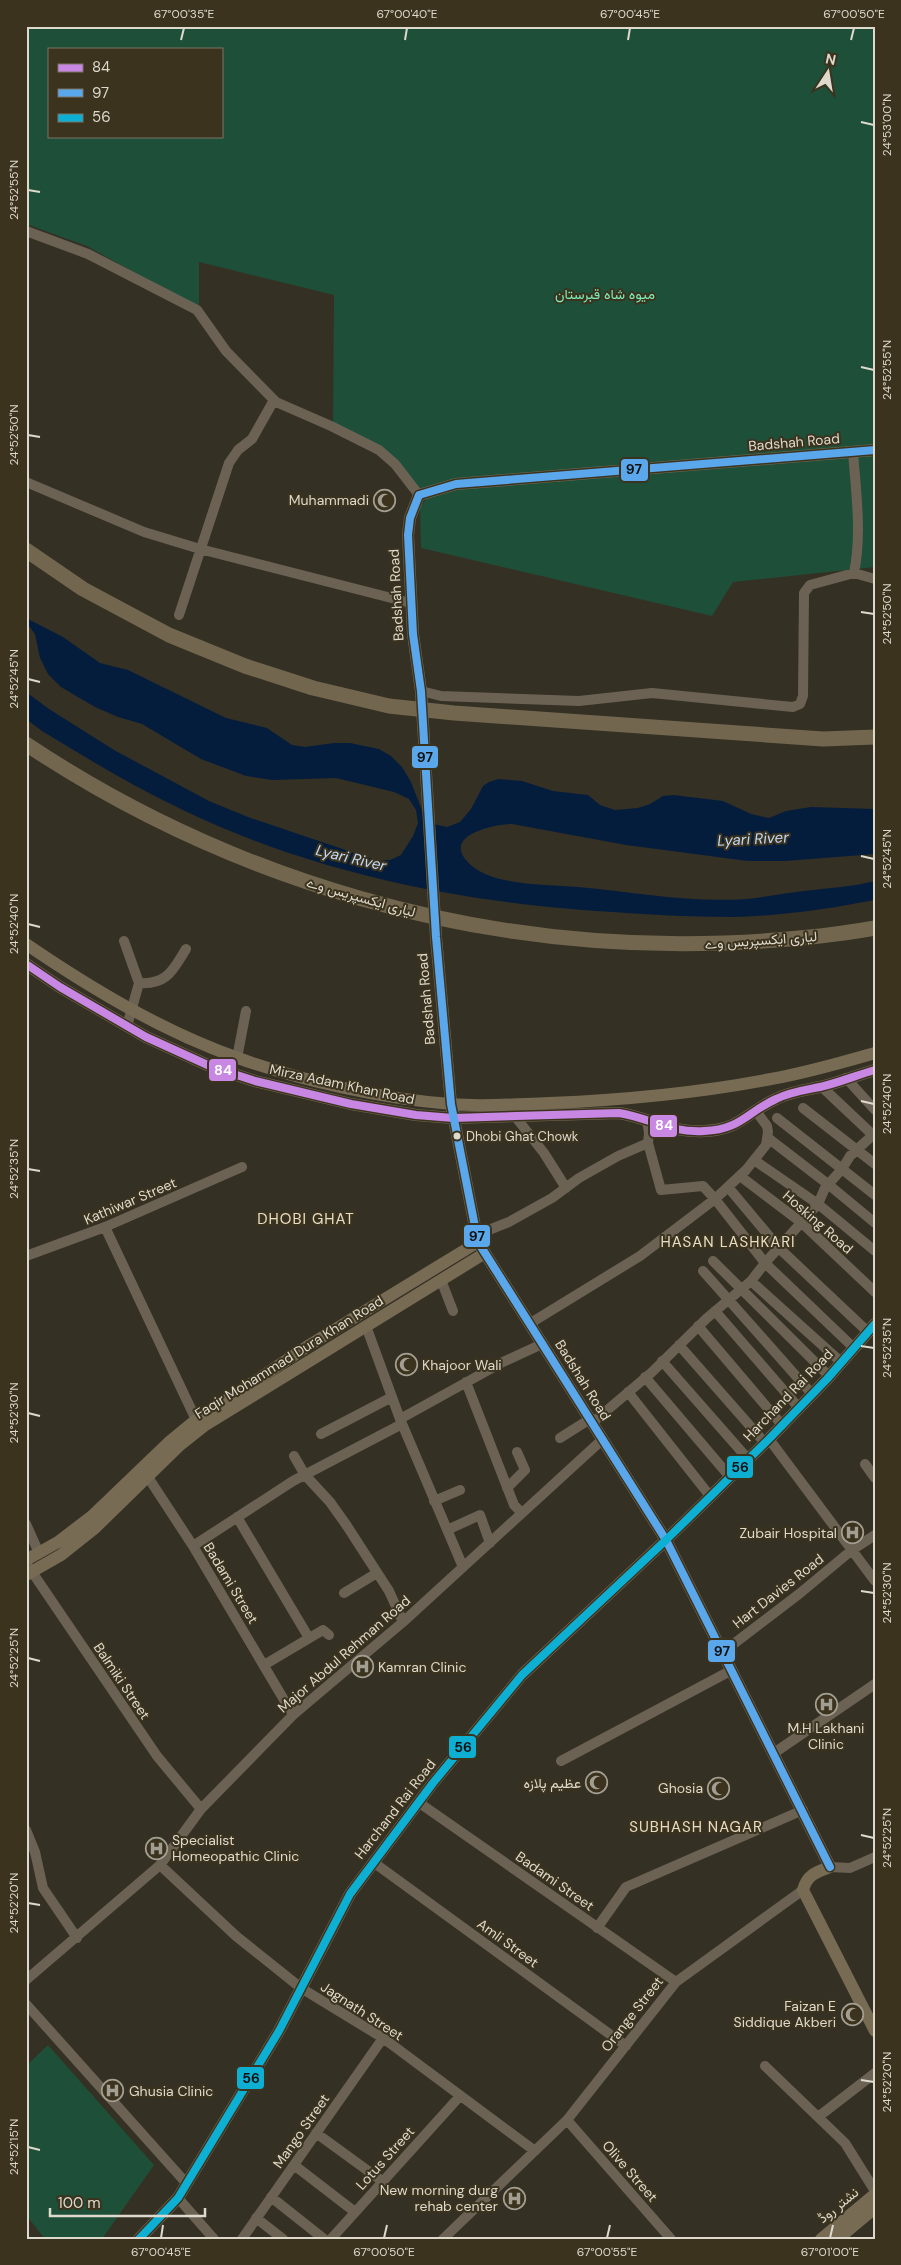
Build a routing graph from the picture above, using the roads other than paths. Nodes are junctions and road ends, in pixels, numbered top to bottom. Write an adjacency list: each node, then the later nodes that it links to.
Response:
1 (26, 230): 2 (street)
2 (274, 400): 6 (street); 8 (street)
3 (875, 450): 4 (main road, Badshah Road)
4 (853, 452): 6 (main road, Badshah Road); 9 (street)
5 (26, 482): 8 (street)
6 (419, 495): 11 (main road, Badshah Road)
7 (26, 550): 14 (highway)
8 (200, 550): 11 (street); 12 (street)
9 (854, 573): 10 (street); 13 (street)
10 (875, 579)
11 (411, 602): 13 (main road, Badshah Road)
12 (179, 615)
13 (421, 691): 30 (main road, Badshah Road)
14 (875, 737)
15 (26, 744): 16 (highway, لیاری ایکسپریس وے)
16 (875, 928)
17 (124, 941): 21 (street)
18 (26, 944): 22 (main road, Mirza Adam Khan Road)
19 (186, 949): 21 (street)
20 (26, 964): 24 (main road, Mirza Adam Khan Road)
21 (140, 983): 22 (street)
22 (133, 1010): 24 (street); 26 (main road, Mirza Adam Khan Road)
23 (246, 1011): 26 (street)
24 (127, 1026): 35 (main road, Mirza Adam Khan Road)
25 (875, 1053): 30 (main road, Mirza Adam Khan Road)
26 (237, 1058): 30 (main road, Mirza Adam Khan Road)
27 (875, 1070): 28 (main road, Mirza Adam Khan Road)
28 (846, 1078): 29 (main road, Mirza Adam Khan Road); 32 (street)
29 (822, 1087): 33 (main road, Mirza Adam Khan Road); 38 (street)
30 (451, 1104): 35 (main road, Badshah Road)
31 (803, 1108): 41 (street)
32 (875, 1110)
33 (756, 1111): 37 (main road, Mirza Adam Khan Road); 39 (street)
34 (514, 1115): 35 (main road, Mirza Adam Khan Road); 37 (main road, Mirza Adam Khan Road); 49 (street)
35 (453, 1118): 56 (main road, Badshah Road)
36 (777, 1118): 45 (street)
37 (647, 1121): 40 (street)
38 (874, 1135): 41 (street)
39 (768, 1138): 42 (street); 47 (street)
40 (648, 1143): 49 (street); 51 (street)
41 (856, 1149): 43 (street); 45 (street)
42 (754, 1160): 46 (street); 52 (street)
43 (875, 1164)
44 (242, 1167): 55 (street, Kathiwar Street)
45 (842, 1169): 47 (street); 50 (street)
46 (740, 1176): 48 (street); 53 (street, Hosking Road)
47 (829, 1185): 52 (street); 54 (street)
48 (728, 1187): 51 (street); 57 (street)
49 (566, 1188): 56 (street)
50 (875, 1195)
51 (715, 1199): 61 (street); 70 (street)
52 (818, 1204): 53 (street); 58 (street)
53 (802, 1223): 57 (street); 66 (street, Hosking Road)
54 (875, 1223)
55 (105, 1228): 59 (street, Kathiwar Street); 88 (street)
56 (480, 1244): 63 (main road, Faqir Mohammad Dura Khan Road); 70 (main road, Badshah Road); 88 (main road, Faqir Mohammad Dura Khan Road)
57 (779, 1248): 61 (street); 73 (street)
58 (875, 1251)
59 (27, 1253)
60 (713, 1261): 65 (street)
61 (765, 1262): 64 (street); 76 (street)
62 (703, 1271): 67 (street)
63 (441, 1280): 68 (street); 71 (main road, Faqir Mohammad Dura Khan Road)
64 (751, 1281): 65 (street); 78 (street)
65 (740, 1290): 67 (street); 79 (street)
66 (875, 1292)
67 (729, 1300): 69 (street); 83 (street)
68 (453, 1311)
69 (716, 1311): 72 (street); 85 (street)
70 (530, 1324): 74 (main road, Badshah Road)
71 (366, 1326): 84 (street); 88 (main road, Faqir Mohammad Dura Khan Road)
72 (698, 1326): 75 (street); 89 (street)
73 (872, 1328): 76 (main road, Harchand Rai Road)
74 (542, 1344): 81 (street); 87 (main road, Badshah Road)
75 (680, 1344): 77 (street); 93 (street)
76 (854, 1348): 78 (main road, Harchand Rai Road)
77 (662, 1362): 80 (street); 96 (street)
78 (841, 1362): 79 (main road, Harchand Rai Road)
79 (829, 1376): 83 (main road, Harchand Rai Road)
80 (645, 1377): 82 (street); 100 (street)
81 (466, 1382): 86 (street); 102 (street)
82 (628, 1392): 87 (street); 104 (street)
83 (812, 1394): 85 (main road, Harchand Rai Road)
84 (392, 1397): 86 (street); 90 (street)
85 (799, 1408): 89 (main road, Harchand Rai Road)
86 (401, 1421): 99 (street); 105 (street)
87 (591, 1421): 91 (street); 92 (main road, Badshah Road)
88 (198, 1424): 98 (main road, Faqir Mohammad Dura Khan Road)
89 (782, 1425): 93 (main road, Harchand Rai Road)
90 (321, 1434)
91 (560, 1438)
92 (602, 1439): 106 (street, Major Abdul Rehman Road); 111 (main road, Badshah Road)
93 (767, 1441): 96 (main road, Harchand Rai Road); 114 (street)
94 (517, 1452): 102 (street)
95 (294, 1456): 99 (street)
96 (748, 1460): 100 (main road, Harchand Rai Road)
97 (865, 1464): 101 (street)
98 (145, 1472): 113 (street, Badami Street); 115 (main road, Faqir Mohammad Dura Khan Road); 116 (main road, Faqir Mohammad Dura Khan Road)
99 (305, 1475): 107 (street); 118 (street)
100 (730, 1477): 104 (main road, Harchand Rai Road)
101 (875, 1478)
102 (507, 1488): 106 (street)
103 (460, 1490): 105 (street)
104 (710, 1496): 111 (main road, Harchand Rai Road)
105 (434, 1501): 109 (street)
106 (522, 1513): 112 (street, Major Abdul Rehman Road)
107 (237, 1516): 113 (street); 123 (street)
108 (26, 1524): 115 (street)
109 (446, 1530): 112 (street); 117 (street)
110 (875, 1535): 114 (street, Hart Davies Road)
111 (666, 1540): 124 (main road, Badshah Road); 131 (main road, Harchand Rai Road)
112 (490, 1543): 117 (street, Major Abdul Rehman Road)
113 (193, 1546): 125 (street, Badami Street)
114 (852, 1550): 119 (street); 124 (street, Hart Davies Road)
115 (40, 1553): 116 (main road, Faqir Mohammad Dura Khan Road)
116 (28, 1568): 132 (street, Balmiki Street)
117 (463, 1568): 121 (street, Major Abdul Rehman Road)
118 (377, 1573): 120 (street); 121 (street)
119 (875, 1581)
120 (344, 1593)
121 (403, 1622): 128 (street, Major Abdul Rehman Road)
122 (329, 1635): 123 (street)
123 (309, 1638): 125 (street)
124 (723, 1652): 126 (main road, Badshah Road)
125 (264, 1665): 128 (street, Badami Street)
126 (732, 1670): 129 (main road, Badshah Road); 130 (street)
127 (875, 1684): 129 (street)
128 (293, 1715): 132 (street, Major Abdul Rehman Road)
129 (774, 1753): 133 (main road, Badshah Road)
130 (561, 1761)
131 (418, 1802): 136 (main road, Harchand Rai Road); 140 (street, Badami Street)
132 (201, 1808): 137 (street, Major Abdul Rehman Road)
133 (803, 1810): 138 (main road, Badshah Road); 140 (street)
134 (26, 1830): 141 (street)
135 (875, 1857): 138 (street, Orange Street)
136 (373, 1862): 144 (main road, Harchand Rai Road); 148 (street, Amli Street)
137 (160, 1865): 141 (street, Major Abdul Rehman Road); 144 (street, Jagnath Street)
138 (830, 1867): 139 (main road, Orange Street)
139 (803, 1890): 143 (street, Orange Street); 146 (main road)
140 (597, 1928): 143 (street, Badami Street)
141 (77, 1938): 142 (street, Major Abdul Rehman Road)
142 (26, 1980)
143 (676, 1982): 148 (street, Orange Street)
144 (301, 1988): 147 (street, Jagnath Street); 158 (main road, Harchand Rai Road)
145 (26, 2004): 158 (street)
146 (875, 2031)
147 (383, 2038): 151 (street, Jagnath Street); 154 (street, Mango Street)
148 (626, 2046): 153 (street, Orange Street)
149 (765, 2066): 152 (street)
150 (875, 2072): 152 (street)
151 (460, 2096): 155 (street, Jagnath Street); 157 (street, Lotus Street)
152 (818, 2117): 159 (street)
153 (567, 2120): 155 (street, Orange Street); 172 (street, Olive Street)
154 (316, 2134): 156 (street, Mango Street); 157 (street)
155 (535, 2151): 171 (street, Orange Street)
156 (294, 2165): 160 (street, Mango Street); 163 (street)
157 (382, 2182): 163 (street, Lotus Street)
158 (186, 2184): 161 (main road, Harchand Rai Road)
159 (875, 2193): 173 (main road, نشتر روڈ)
160 (271, 2197): 164 (street, Mango Street); 169 (street)
161 (178, 2198): 165 (main road, Harchand Rai Road); 166 (street)
162 (875, 2208): 174 (main road, نشتر روڈ)
163 (355, 2212): 170 (street, Lotus Street)
164 (256, 2218): 167 (street, Mango Street); 168 (street)
165 (139, 2239)
166 (214, 2239)
167 (242, 2239)
168 (283, 2239)
169 (324, 2239)
170 (331, 2239)
171 (442, 2239)
172 (672, 2239)
173 (821, 2239)
174 (838, 2239)

